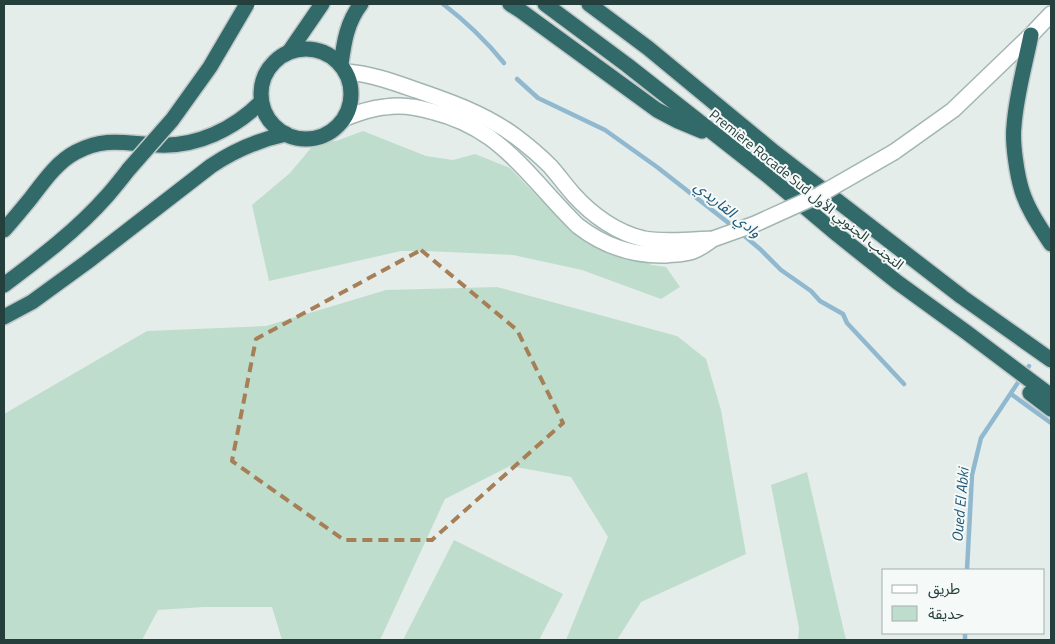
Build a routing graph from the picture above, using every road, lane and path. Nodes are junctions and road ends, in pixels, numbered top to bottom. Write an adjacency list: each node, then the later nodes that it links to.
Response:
1 (247, 4): 18 (highway, bridge)
2 (322, 4): 9 (highway)
3 (361, 4): 10 (highway)
4 (510, 4): 14 (highway)
5 (545, 4): 14 (highway, Première Rocade Sud التجنب الجنوبي الأول)
6 (589, 4): 21 (highway, Première Rocade Sud التجنب الجنوبي الأول)
7 (1051, 14): 8 (street)
8 (1031, 36): 16 (street, bridge); 17 (highway)
9 (289, 52): 10 (highway); 11 (highway)
10 (344, 68): 12 (highway); 16 (street)
11 (261, 102): 13 (highway); 15 (highway)
12 (345, 118): 13 (highway); 16 (street)
13 (286, 134): 19 (highway)
14 (719, 138): 20 (highway, Première Rocade Sud التجنب الجنوبي الأول)
15 (4, 230)
16 (714, 239)
17 (1051, 244)
18 (4, 285)
19 (4, 317)
20 (966, 332): 22 (highway, Première Rocade Sud التجنب الجنوبي الأول); 23 (highway)
21 (1051, 360)
22 (1051, 396)
23 (1051, 409)

